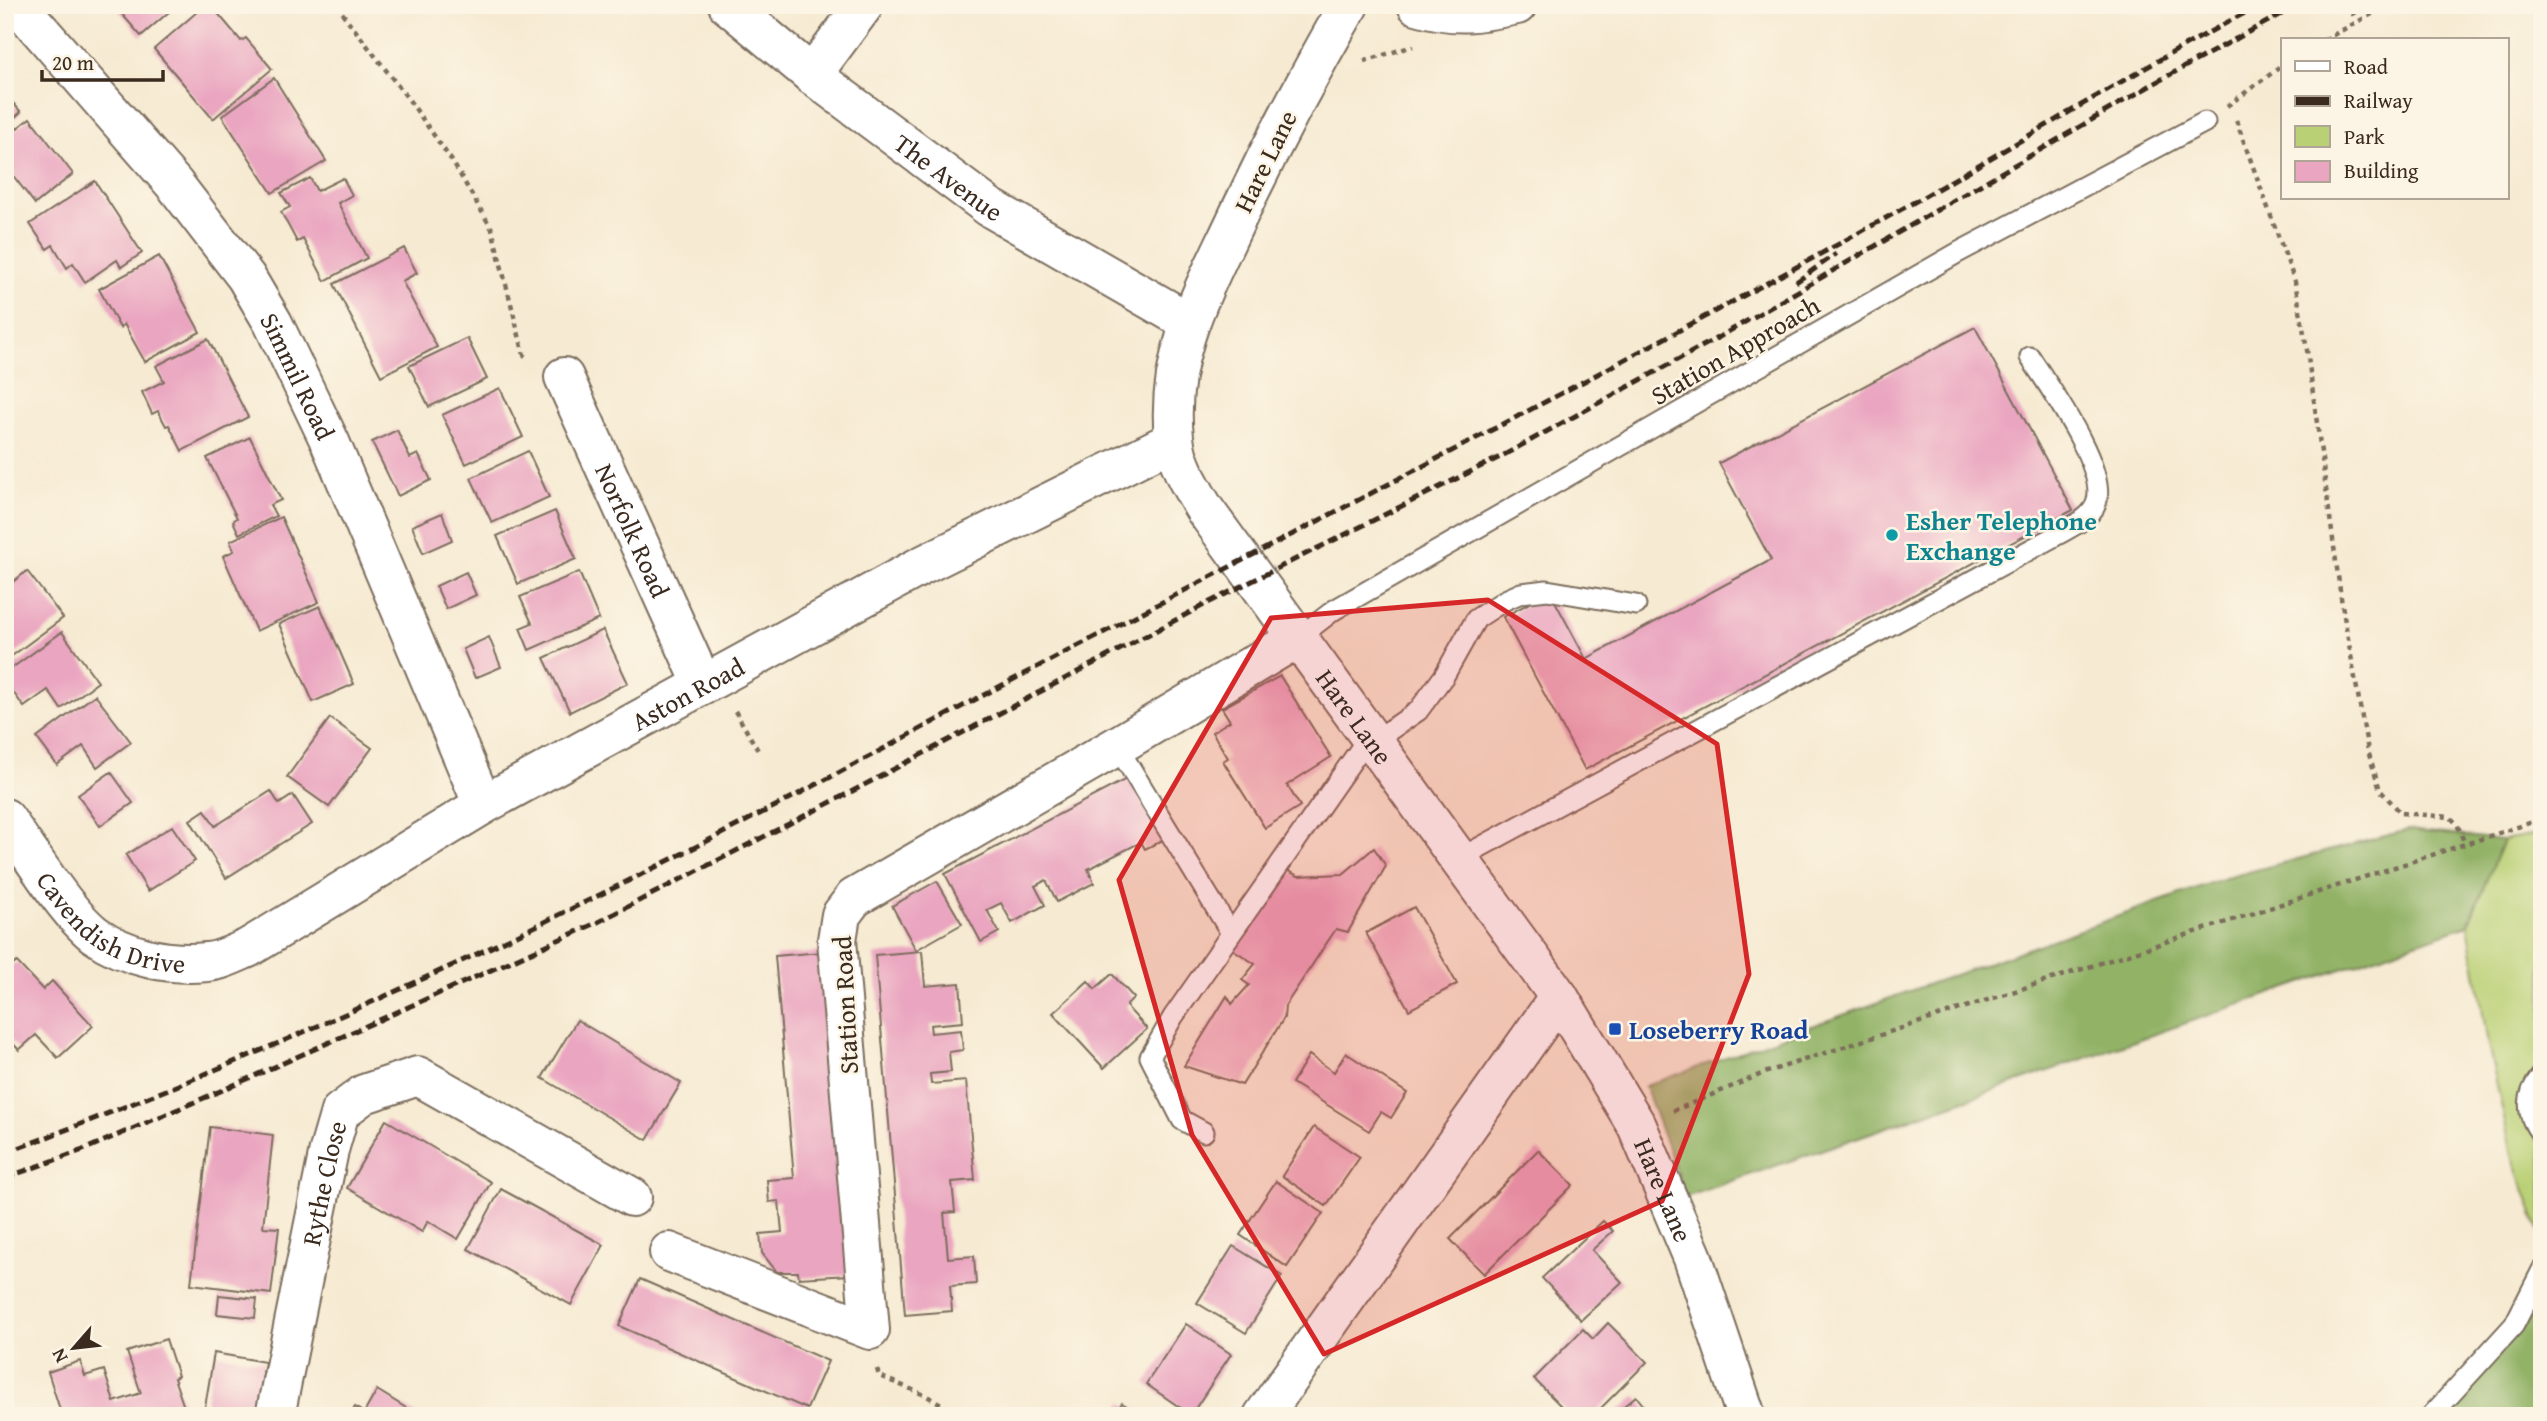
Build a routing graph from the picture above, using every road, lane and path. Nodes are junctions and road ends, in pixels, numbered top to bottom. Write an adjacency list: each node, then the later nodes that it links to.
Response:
1 (18, 5): 27 (street, Simmil Road)
2 (337, 5): 20 (path)
3 (728, 5): 14 (street, The Avenue)
4 (864, 5): 14 (street)
5 (1349, 5): 15 (street, Hare Lane)
6 (1417, 5): 7 (street)
7 (1517, 5)
8 (2347, 5): 9 (path)
9 (2366, 5)
10 (2381, 5): 11 (path)
11 (2328, 38)
12 (1416, 45): 15 (path)
13 (2281, 66): 16 (path)
14 (812, 75): 18 (street, The Avenue)
15 (1306, 78): 18 (street, Hare Lane)
16 (2230, 104): 17 (path); 30 (path)
17 (2206, 122): 23 (lane, Station Approach)
18 (1189, 322): 21 (street, Hare Lane)
19 (2030, 357): 31 (lane)
20 (564, 377): 24 (street, Norfolk Road)
21 (1174, 440): 23 (street, Hare Lane); 24 (street, Aston Road)
22 (1636, 605): 25 (lane)
23 (1298, 638): 25 (street, Hare Lane); 26 (street, Station Road)
24 (703, 684): 27 (street, Aston Road)
25 (1372, 738): 31 (street, Hare Lane); 32 (lane)
26 (1117, 746): 32 (lane); 42 (street, Station Road)
27 (484, 805): 33 (street, Aston Road)
28 (5, 818): 33 (street, Cavendish Drive)
29 (2542, 818): 30 (path)
30 (2465, 844): 36 (path)
31 (1460, 858): 34 (street, Hare Lane)
32 (1231, 933): 37 (lane)
33 (210, 962)
34 (1559, 997): 36 (street, Hare Lane); 45 (street)
35 (2542, 1074): 38 (lane)
36 (1637, 1126): 46 (street, Hare Lane)
37 (1204, 1132)
38 (2542, 1135)
39 (632, 1197): 43 (street, Rythe Close)
40 (669, 1252): 42 (street)
41 (2542, 1270): 47 (lane)
42 (870, 1330): 44 (path)
43 (275, 1416)
44 (964, 1416)
45 (1263, 1416)
46 (1746, 1416)
47 (2431, 1416)

